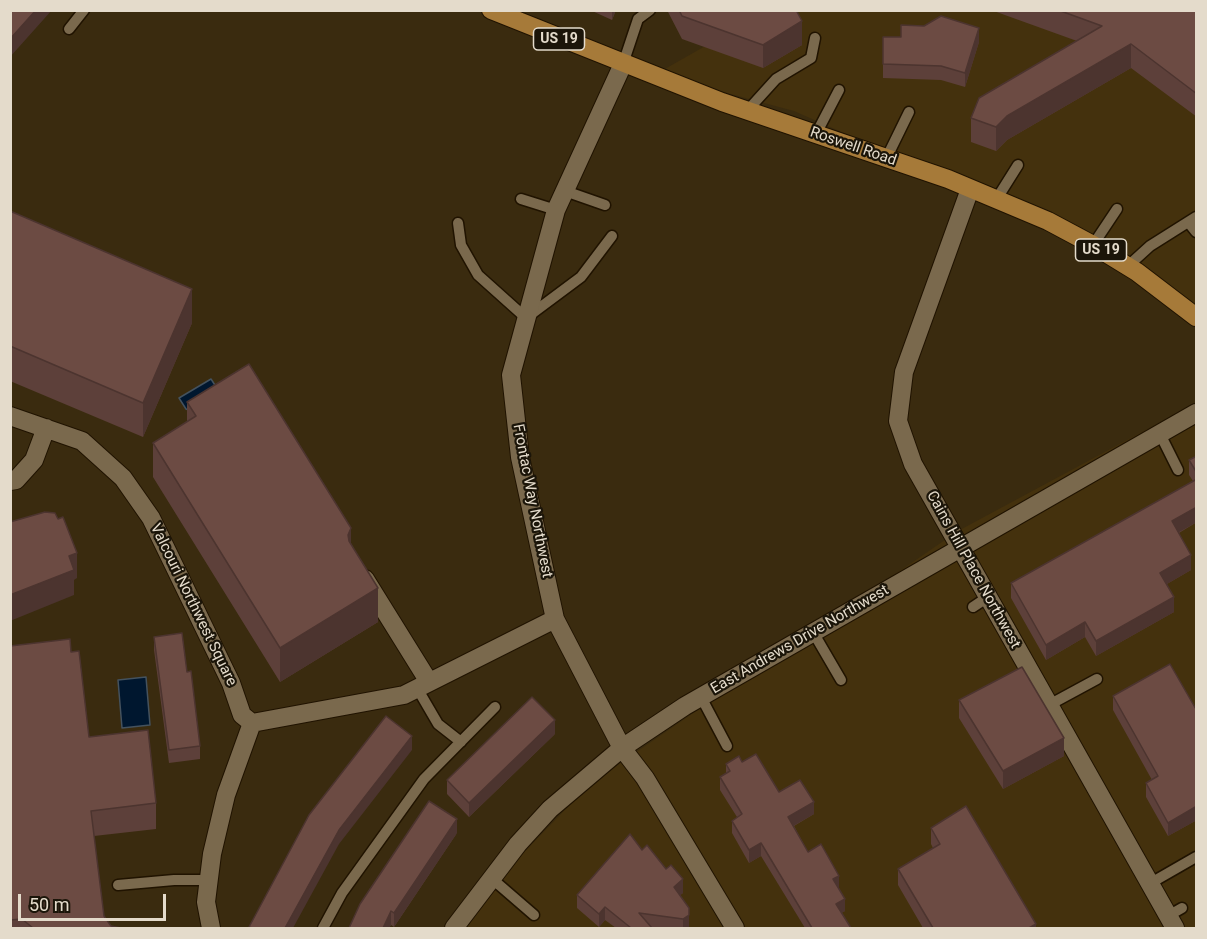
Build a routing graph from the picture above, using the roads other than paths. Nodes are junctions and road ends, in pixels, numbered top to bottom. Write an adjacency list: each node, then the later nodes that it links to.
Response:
1 (84, 10): 4 (lane)
2 (491, 10): 6 (main road, Roswell Road / US 19)
3 (650, 10): 6 (lane)
4 (69, 29)
5 (814, 38): 8 (lane)
6 (623, 64): 8 (main road, Roswell Road / US 19); 14 (street, Frontac Way Northwest)
7 (839, 90): 10 (lane)
8 (747, 111): 10 (main road, Roswell Road / US 19)
9 (909, 112): 11 (lane)
10 (816, 134): 11 (main road, Roswell Road / US 19)
11 (886, 159): 13 (main road, Roswell Road / US 19)
12 (1018, 165): 16 (lane)
13 (970, 189): 16 (main road, Roswell Road / US 19); 34 (street, Cains Hill Place Northwest)
14 (564, 191): 17 (lane); 19 (street, Frontac Way Northwest)
15 (521, 199): 19 (lane)
16 (996, 200): 24 (main road, Roswell Road / US 19)
17 (605, 205)
18 (1117, 209): 24 (lane)
19 (556, 210): 27 (street, Frontac Way Northwest)
20 (1192, 219): 22 (lane); 25 (lane)
21 (458, 223): 27 (lane)
22 (1197, 232)
23 (612, 236): 27 (lane)
24 (1093, 245): 25 (main road, Roswell Road / US 19)
25 (1128, 267): 26 (main road, Roswell Road / US 19)
26 (1197, 317)
27 (526, 318): 36 (street, Frontac Way Northwest)
28 (1197, 413): 31 (street, East Andrews Drive Northwest)
29 (10, 416): 30 (street, Valcouri Northwest Square)
30 (46, 429): 33 (street); 44 (street, Valcouri Northwest Square)
31 (1160, 434): 32 (lane); 34 (street, East Andrews Drive Northwest)
32 (1178, 470)
33 (10, 481)
34 (960, 548): 37 (street, East Andrews Drive Northwest); 42 (street, Cains Hill Place Northwest)
35 (359, 569): 40 (street)
36 (555, 619): 40 (street); 47 (street, Frontac Way Northwest)
37 (813, 632): 38 (lane); 41 (street, East Andrews Drive Northwest)
38 (842, 680)
39 (1096, 680): 42 (lane)
40 (423, 685): 44 (street); 45 (lane)
41 (701, 697): 46 (lane); 47 (street, East Andrews Drive Northwest)
42 (1049, 705): 51 (street, Cains Hill Place Northwest)
43 (495, 707): 45 (lane)
44 (252, 723): 50 (street)
45 (460, 742): 56 (lane)
46 (728, 746)
47 (622, 748): 49 (street, East Andrews Drive Northwest); 58 (street, Frontac Way Northwest)
48 (1197, 857): 51 (lane)
49 (490, 877): 53 (lane); 57 (street, East Andrews Drive Northwest)
50 (209, 880): 52 (lane); 55 (street)
51 (1149, 884): 54 (street, Cains Hill Place Northwest)
52 (118, 885)
53 (534, 915)
54 (1175, 917)
55 (211, 928)
56 (323, 928)
57 (454, 928)
58 (735, 928)

